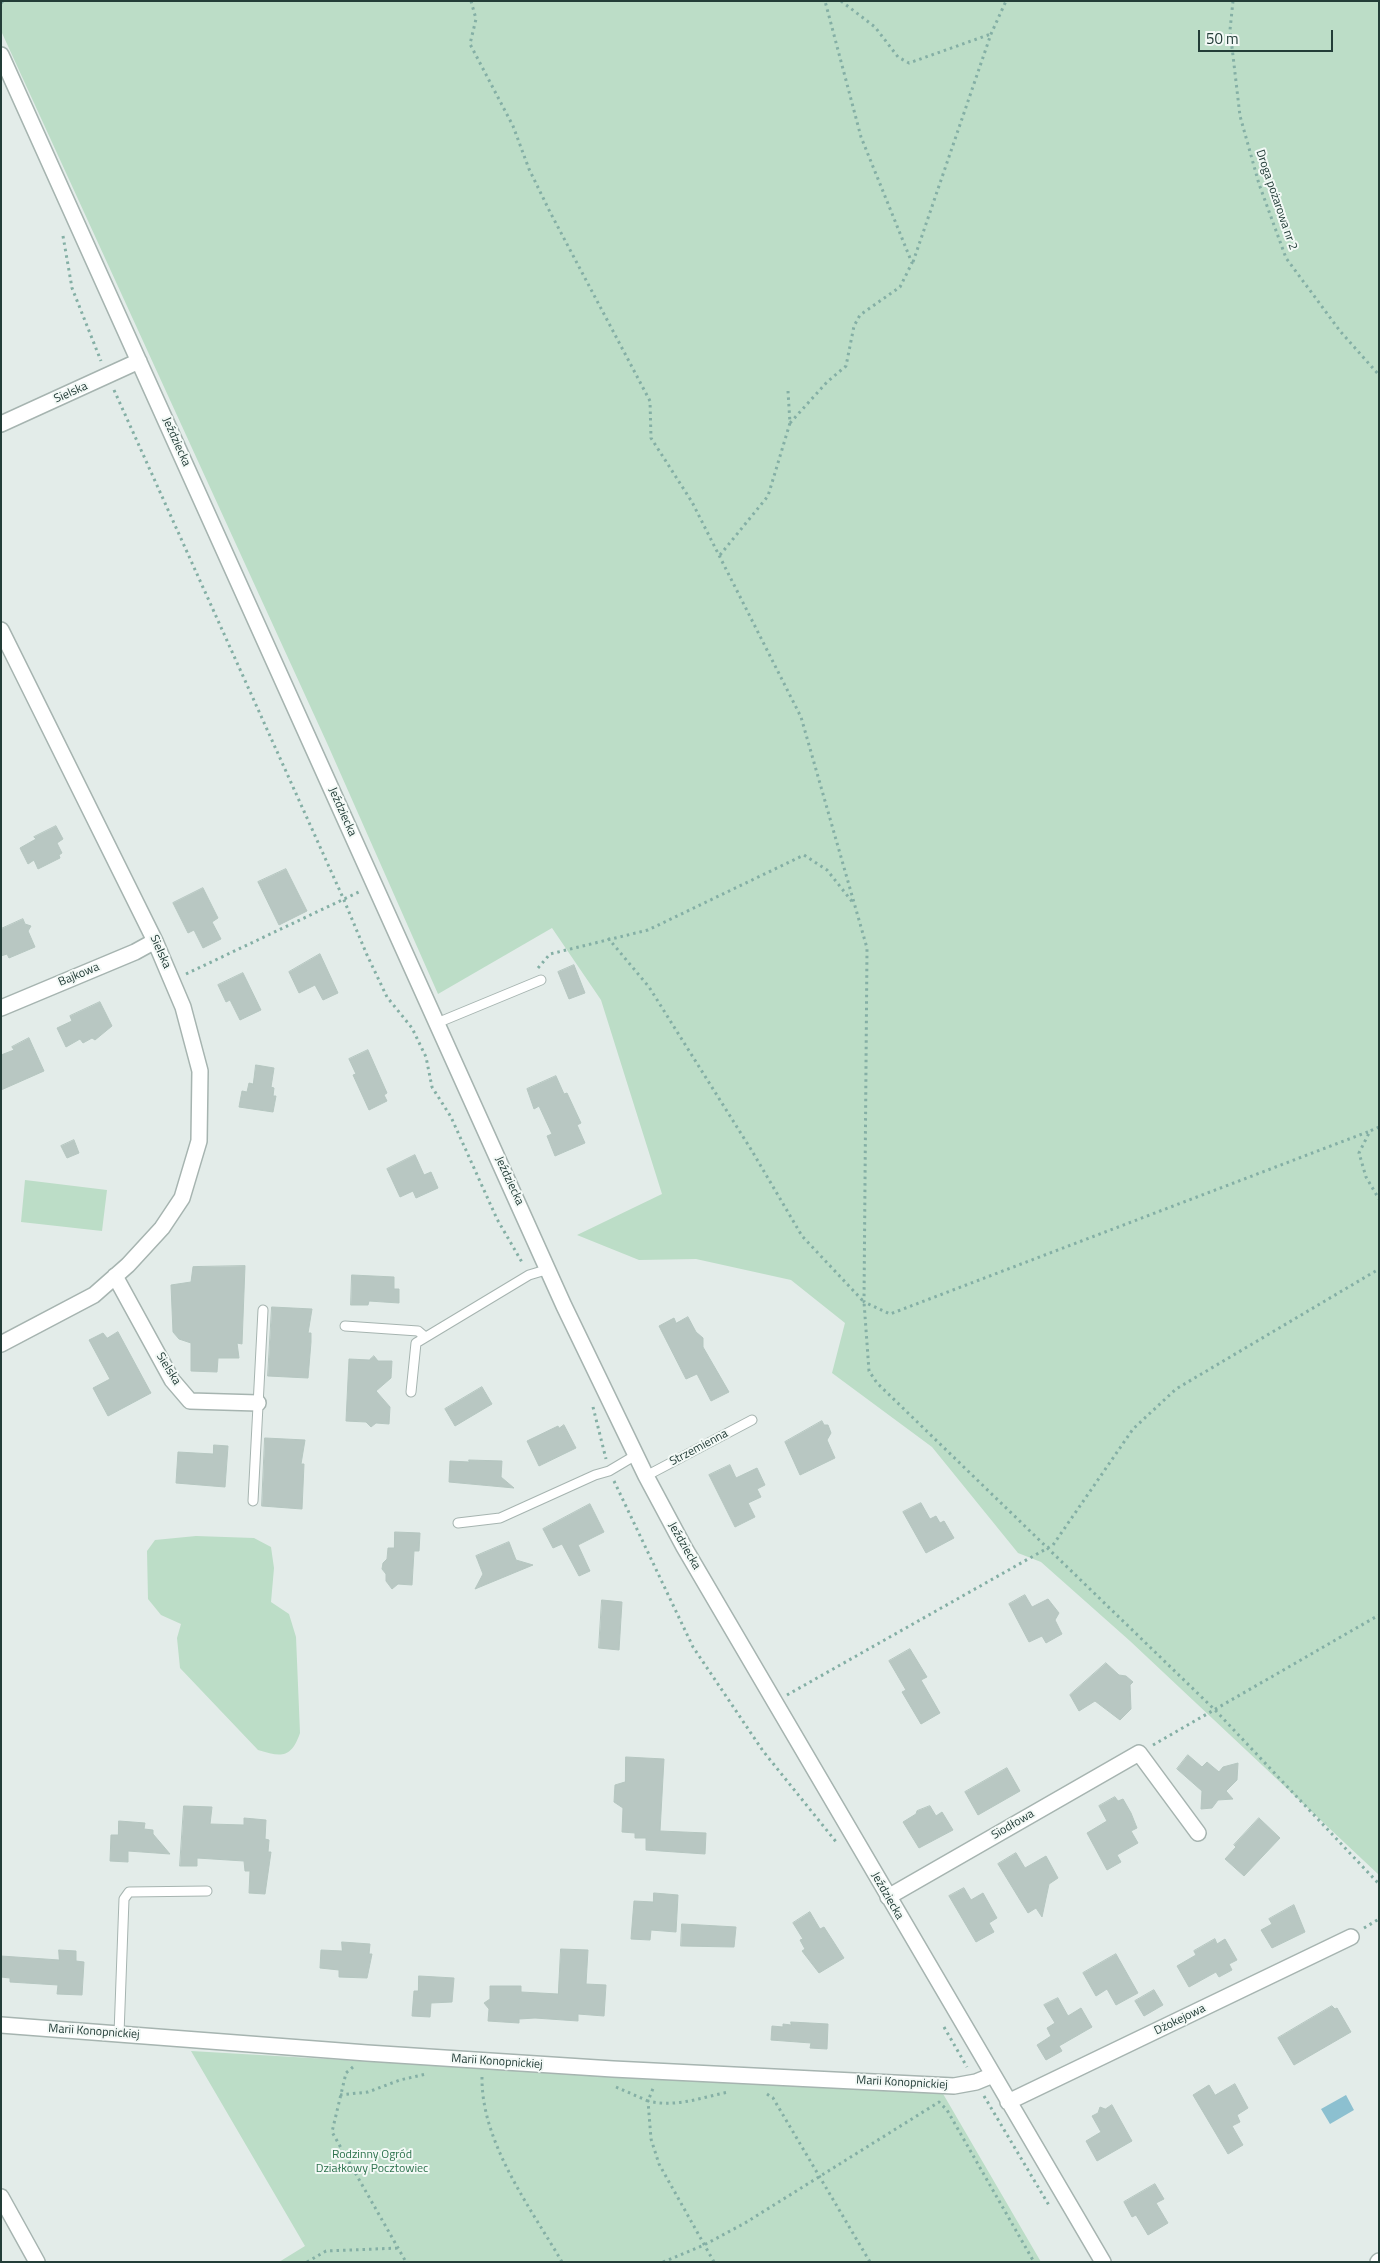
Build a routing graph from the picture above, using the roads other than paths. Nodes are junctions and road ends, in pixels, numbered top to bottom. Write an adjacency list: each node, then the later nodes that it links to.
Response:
1 (1, 56): 2 (street, Jeździecka)
2 (140, 361): 3 (street, Sielska); 8 (street, Jeździecka)
3 (1, 424)
4 (1, 630): 5 (street, Sielska)
5 (155, 940): 7 (street, Bajkowa); 10 (street, Sielska)
6 (541, 980): 8 (lane)
7 (1, 1008)
8 (437, 1023): 9 (street, Jeździecka)
9 (549, 1269): 13 (lane); 18 (street, Jeździecka)
10 (115, 1276): 14 (street, Sielska); 16 (street, Sielska)
11 (264, 1310): 16 (lane)
12 (345, 1326): 13 (lane)
13 (425, 1337): 15 (lane)
14 (1, 1344)
15 (411, 1392)
16 (258, 1403): 20 (lane)
17 (752, 1420): 19 (lane, Strzemienna)
18 (636, 1455): 19 (street, Jeździecka); 21 (lane)
19 (646, 1476): 24 (street, Jeździecka)
20 (253, 1501)
21 (458, 1523)
22 (1198, 1833): 24 (street, Siodłowa)
23 (206, 1891): 27 (lane)
24 (888, 1898): 28 (street, Jeździecka)
25 (1351, 1937): 29 (street, Dżokejowa)
26 (1, 2025): 27 (street, Marii Konopnickiej)
27 (119, 2034): 28 (street, Marii Konopnickiej)
28 (993, 2075): 29 (street, Jeździecka)
29 (1008, 2102): 32 (street, Jeździecka)
30 (1, 2197): 31 (street)
31 (38, 2262)
32 (1102, 2262)

